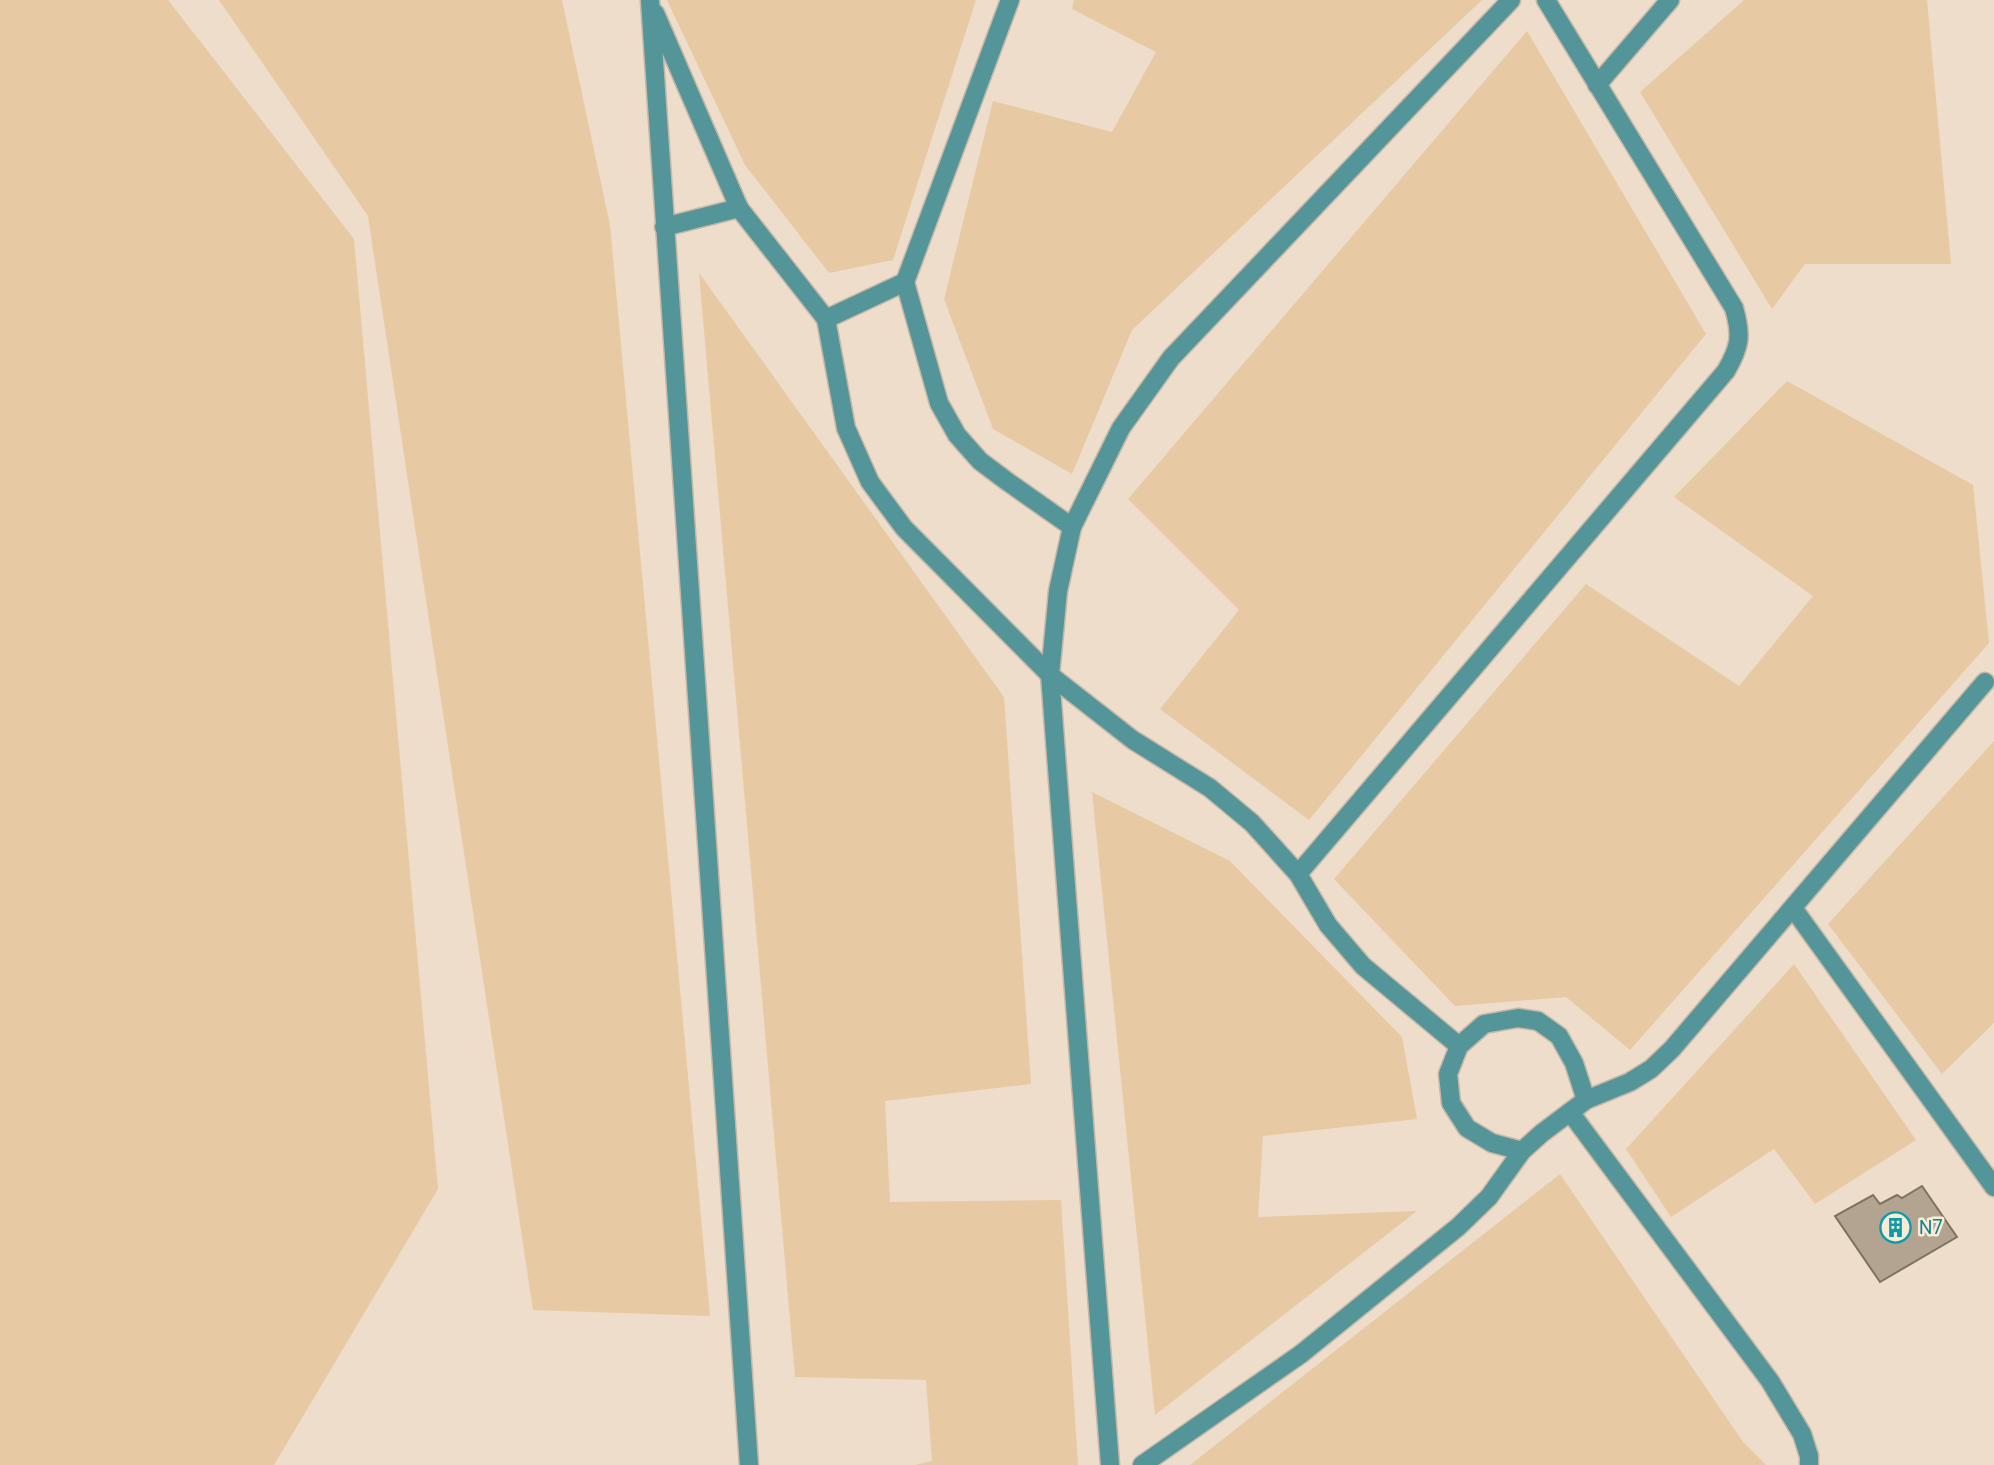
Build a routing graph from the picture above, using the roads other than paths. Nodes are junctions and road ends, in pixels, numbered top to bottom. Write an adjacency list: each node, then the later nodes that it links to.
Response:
1 (650, 0): 7 (street); 8 (street)
2 (1010, 0): 9 (street)
3 (1511, 0): 11 (street)
4 (1546, 0): 6 (street)
5 (1670, 0): 6 (street)
6 (1597, 85): 14 (street)
7 (739, 208): 8 (street); 10 (street)
8 (664, 227): 21 (street)
9 (905, 282): 10 (street); 11 (street)
10 (826, 319): 12 (street)
11 (1072, 527): 12 (street)
12 (1050, 675): 14 (street); 22 (street)
13 (1985, 682): 15 (street)
14 (1298, 874): 16 (street)
15 (1793, 908): 17 (street); 20 (street)
16 (1459, 1046): 17 (street); 19 (street)
17 (1586, 1100): 18 (street)
18 (1570, 1112): 19 (street); 24 (street)
19 (1522, 1151): 23 (street)
20 (1994, 1187)
21 (749, 1465)
22 (1110, 1465)
23 (1142, 1465)
24 (1809, 1465)

